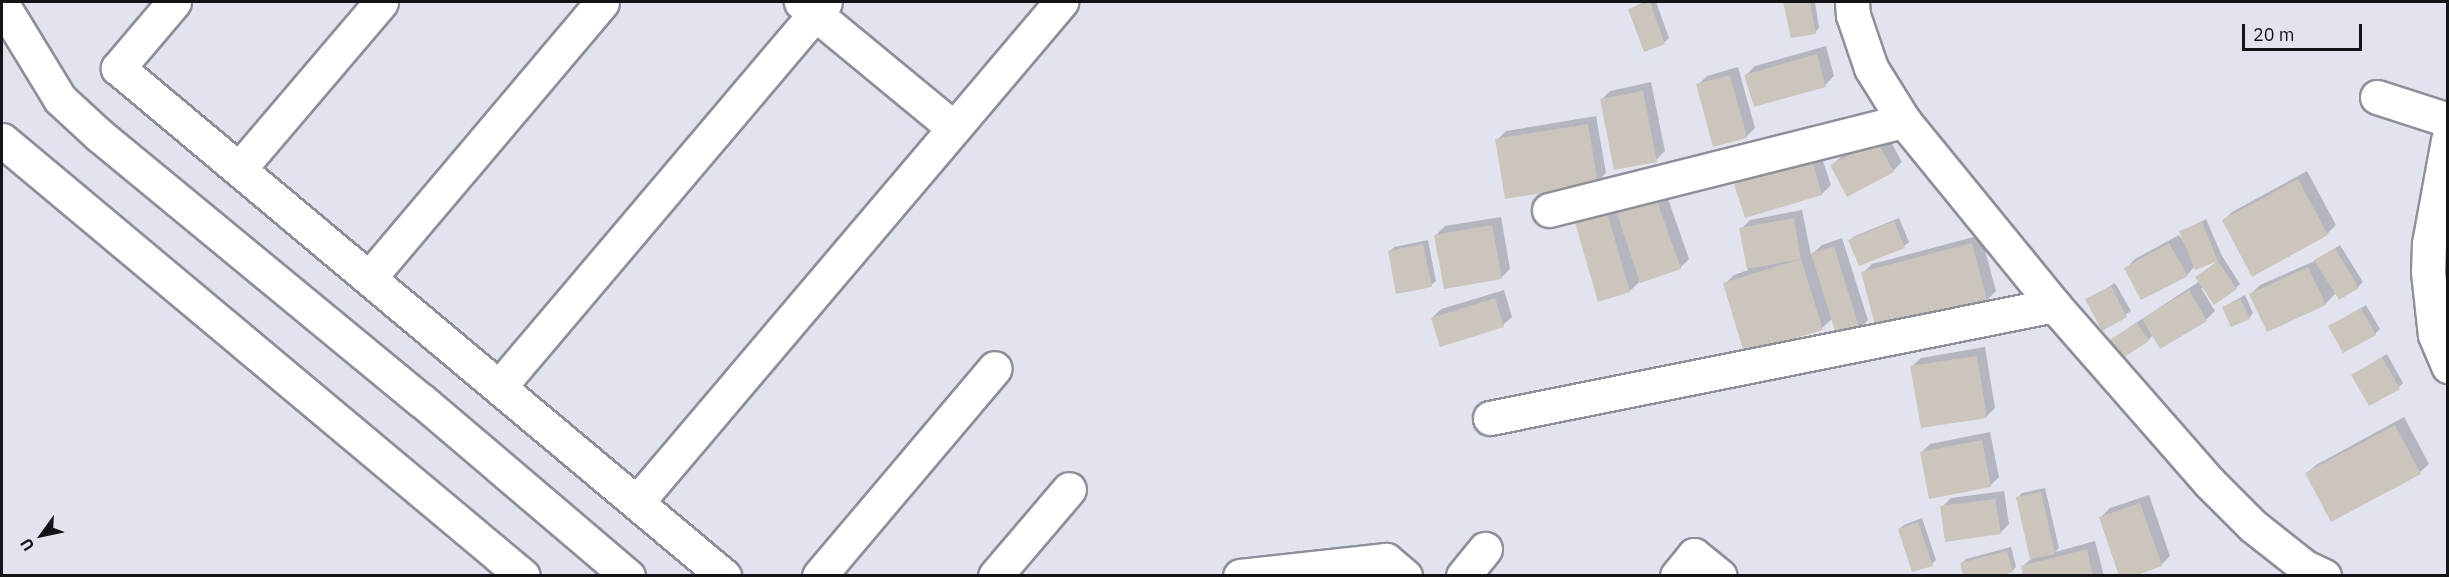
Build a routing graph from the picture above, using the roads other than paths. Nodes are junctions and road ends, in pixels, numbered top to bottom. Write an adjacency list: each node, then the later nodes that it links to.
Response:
1 (174, 2): 14 (street)
2 (381, 2): 14 (street)
3 (603, 2): 16 (street)
4 (1061, 2): 11 (street)
5 (1852, 2): 10 (street)
6 (2, 4): 27 (street)
7 (814, 5): 11 (street); 20 (street)
8 (2378, 97): 9 (street)
9 (2448, 120)
10 (1904, 121): 15 (street); 17 (street)
11 (954, 128): 23 (street)
12 (2, 140): 26 (street)
13 (2448, 140): 18 (street)
14 (239, 169): 16 (street)
15 (1549, 210)
16 (369, 278): 20 (street)
17 (2054, 305): 21 (street); 36 (street)
18 (2448, 366)
19 (995, 368): 29 (street)
20 (499, 387): 23 (street)
21 (1490, 418)
22 (1070, 489): 30 (street)
23 (637, 502): 28 (street)
24 (1485, 549): 33 (street)
25 (1328, 571): 31 (street); 32 (street)
26 (523, 576)
27 (628, 576)
28 (724, 576)
29 (819, 576)
30 (995, 576)
31 (1240, 576)
32 (1405, 576)
33 (1463, 576)
34 (1677, 576): 35 (street)
35 (1720, 576)
36 (2324, 576)

